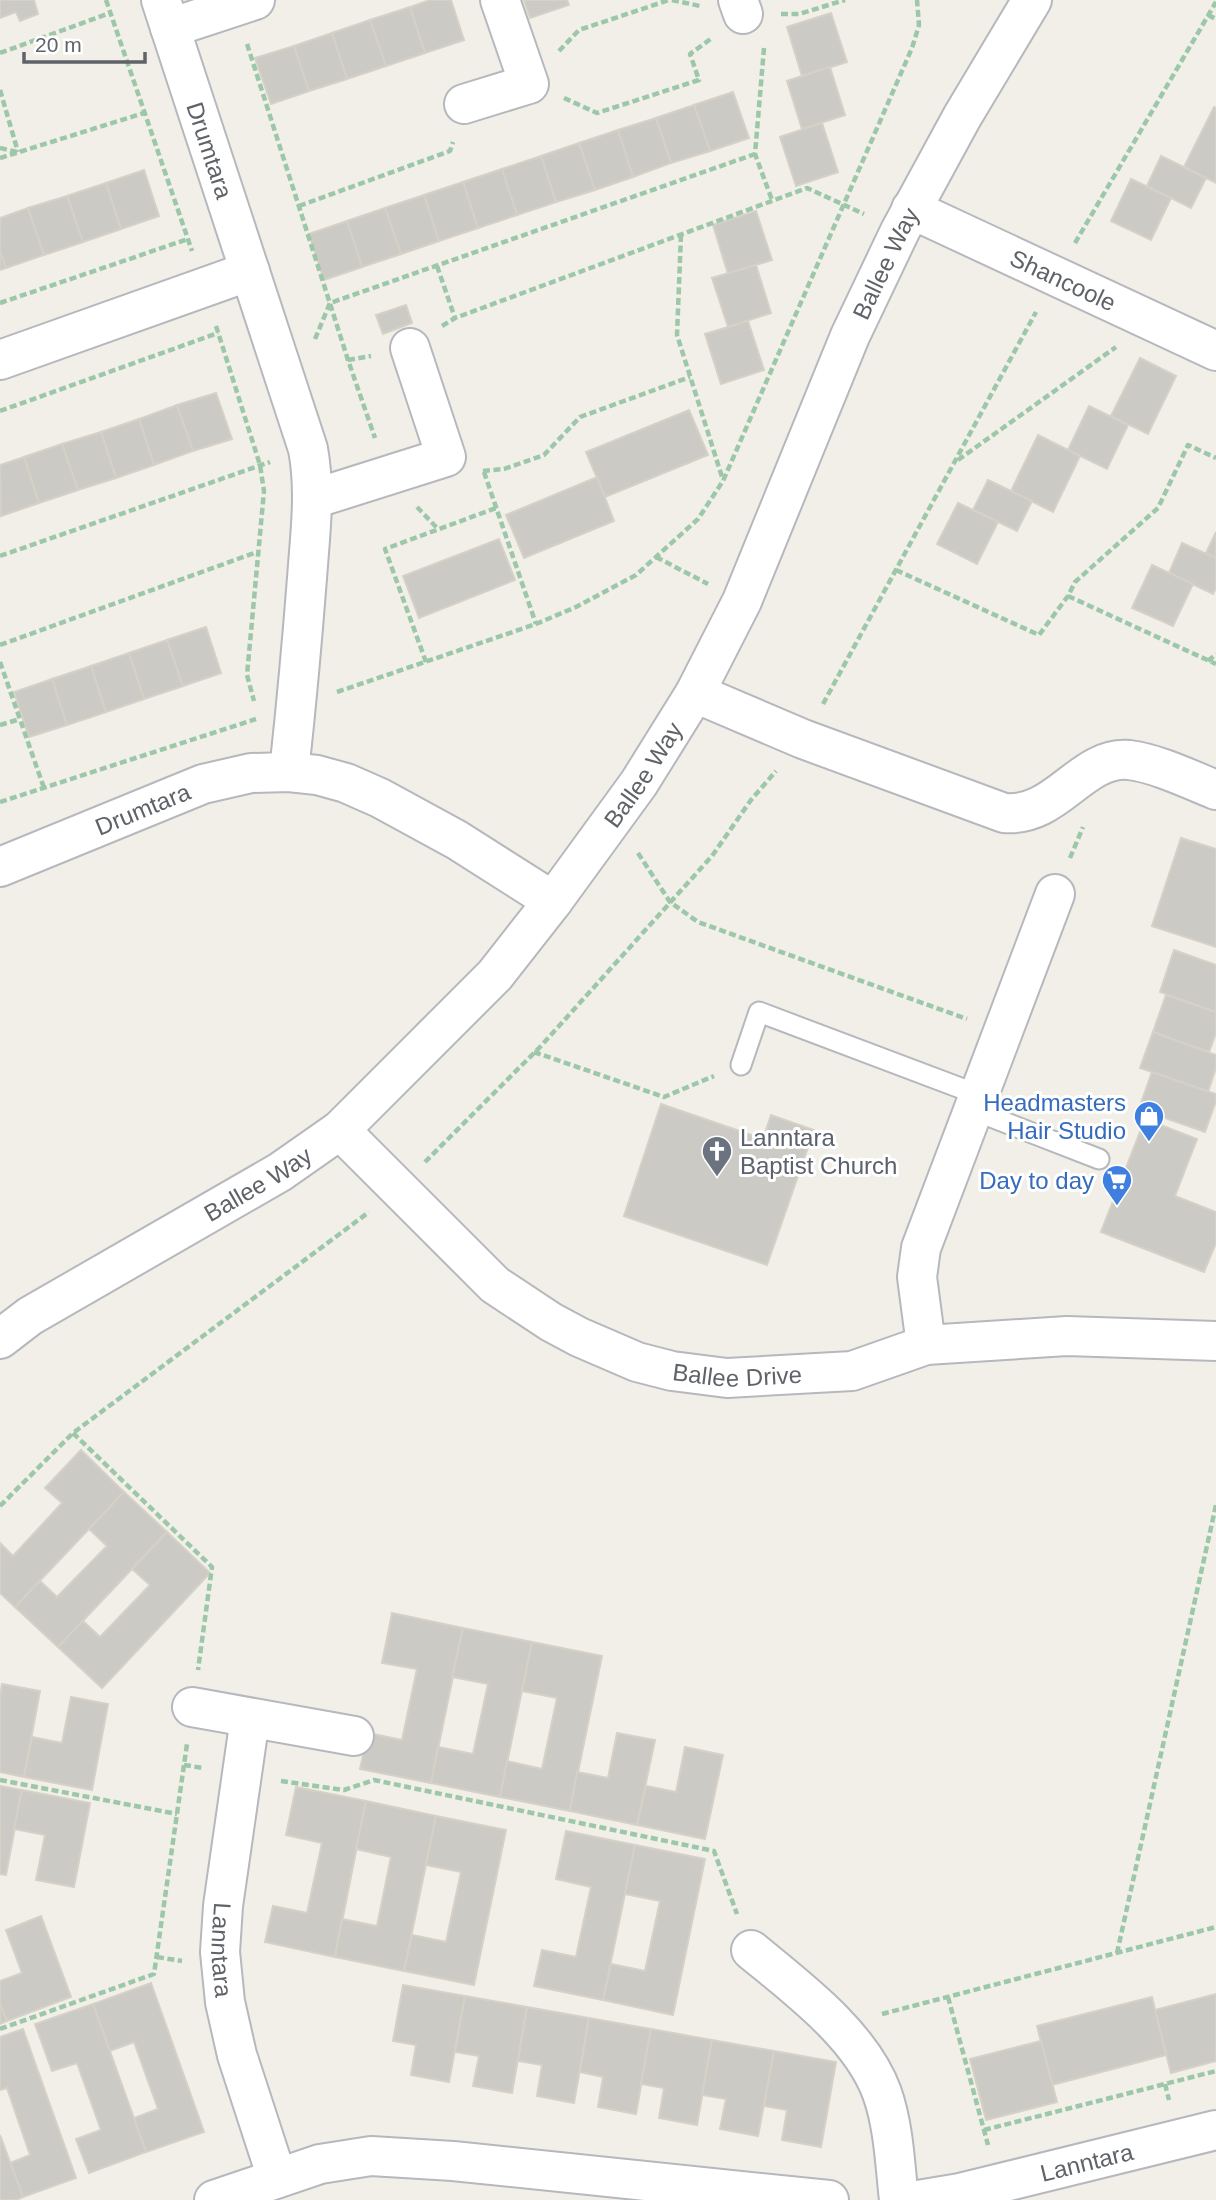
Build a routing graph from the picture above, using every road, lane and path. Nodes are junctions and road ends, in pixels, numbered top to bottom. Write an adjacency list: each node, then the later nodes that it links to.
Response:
1 (106, 0): 9 (path)
2 (500, 0): 15 (street)
3 (669, 0): 15 (path)
4 (845, 0): 8 (path)
5 (917, 0): 24 (path)
6 (1032, 0): 26 (street, Ballee Way)
7 (245, 3): 10 (street, Drumtara); 25 (path)
8 (741, 7): 21 (path)
9 (110, 13): 13 (path); 18 (path)
10 (165, 14): 30 (street, Drumtara)
11 (1208, 15): 12 (path)
12 (1216, 19)
13 (0, 53)
14 (693, 62): 15 (path)
15 (529, 84): 17 (street)
16 (0, 90): 20 (path)
17 (464, 104): 25 (path)
18 (144, 113): 20 (path); 28 (path)
19 (0, 148): 20 (path)
20 (18, 152): 22 (path)
21 (755, 154): 23 (path); 29 (path)
22 (0, 158)
23 (773, 201): 24 (path); 27 (path)
24 (844, 204): 49 (path)
25 (299, 206): 33 (path)
26 (911, 209): 35 (street, Shancoole); 57 (street, Ballee Way)
27 (681, 235): 34 (path); 40 (path)
28 (188, 239): 31 (path); 32 (path)
29 (437, 266): 33 (path); 34 (path)
30 (250, 271): 31 (street); 41 (street, Drumtara)
31 (203, 288): 36 (path); 39 (street)
32 (0, 303)
33 (330, 303): 37 (path); 41 (path)
34 (455, 318): 37 (path)
35 (1152, 321): 38 (street, Shancoole); 46 (path)
36 (218, 332): 42 (path); 47 (path)
37 (410, 348): 44 (street)
38 (1216, 351)
39 (0, 360)
40 (690, 377): 48 (path); 49 (path)
41 (285, 383): 43 (street, Drumtara)
42 (0, 411)
43 (308, 449): 47 (path); 50 (street, Drumtara)
44 (446, 457): 48 (path); 50 (street)
45 (1216, 458): 56 (path)
46 (954, 463)
47 (260, 465): 52 (path); 53 (path)
48 (484, 471): 51 (path)
49 (723, 481): 54 (path)
50 (313, 499): 66 (street, Drumtara)
51 (496, 508): 58 (path); 63 (path)
52 (257, 552): 59 (path); 70 (path)
53 (0, 556)
54 (656, 557): 57 (path); 58 (path)
55 (896, 570): 56 (path)
56 (1068, 596): 61 (path)
57 (742, 601): 65 (street, Ballee Way)
58 (536, 624): 63 (path)
59 (0, 645)
60 (1216, 654): 61 (path)
61 (1208, 661): 64 (path)
62 (0, 662): 67 (path)
63 (426, 662): 66 (path)
64 (1216, 664)
65 (695, 693): 71 (street); 73 (street, Ballee Way)
66 (296, 706): 69 (street, Drumtara)
67 (20, 719): 68 (path); 70 (path)
68 (0, 725)
69 (289, 772): 74 (street, Drumtara); 76 (street, Drumtara)
70 (44, 788): 72 (path)
71 (1216, 790)
72 (0, 802)
73 (614, 816): 76 (street, Ballee Way); 77 (path)
74 (0, 867)
75 (1055, 894): 77 (street)
76 (553, 901): 81 (street, Ballee Way)
77 (1003, 1032): 80 (street)
78 (534, 1052): 79 (path)
79 (741, 1065): 80 (lane)
80 (976, 1102): 82 (lane); 85 (street)
81 (340, 1130): 83 (street, Ballee Way); 85 (street, Ballee Drive)
82 (1098, 1159)
83 (0, 1339)
84 (1216, 1341): 85 (street, Ballee Drive)
85 (926, 1345)
86 (73, 1433): 88 (path)
87 (1216, 1505): 97 (path)
88 (192, 1707): 89 (street); 91 (path)
89 (250, 1718): 90 (street); 92 (street, Lanntara)
90 (354, 1735)
91 (184, 1765): 92 (path); 94 (path)
92 (243, 1774): 96 (path); 103 (street, Lanntara)
93 (0, 1780): 94 (path)
94 (177, 1814): 100 (path)
95 (1216, 1927): 97 (path)
96 (751, 1950): 99 (street)
97 (1117, 1953): 98 (path)
98 (948, 1997): 99 (path); 101 (path)
99 (837, 2026): 107 (street)
100 (0, 2029)
101 (1216, 2071)
102 (1216, 2130): 108 (street, Lanntara)
103 (277, 2178): 104 (street); 105 (street)
104 (531, 2184): 106 (street)
105 (214, 2200)
106 (829, 2200)
107 (899, 2200)
108 (918, 2200)

